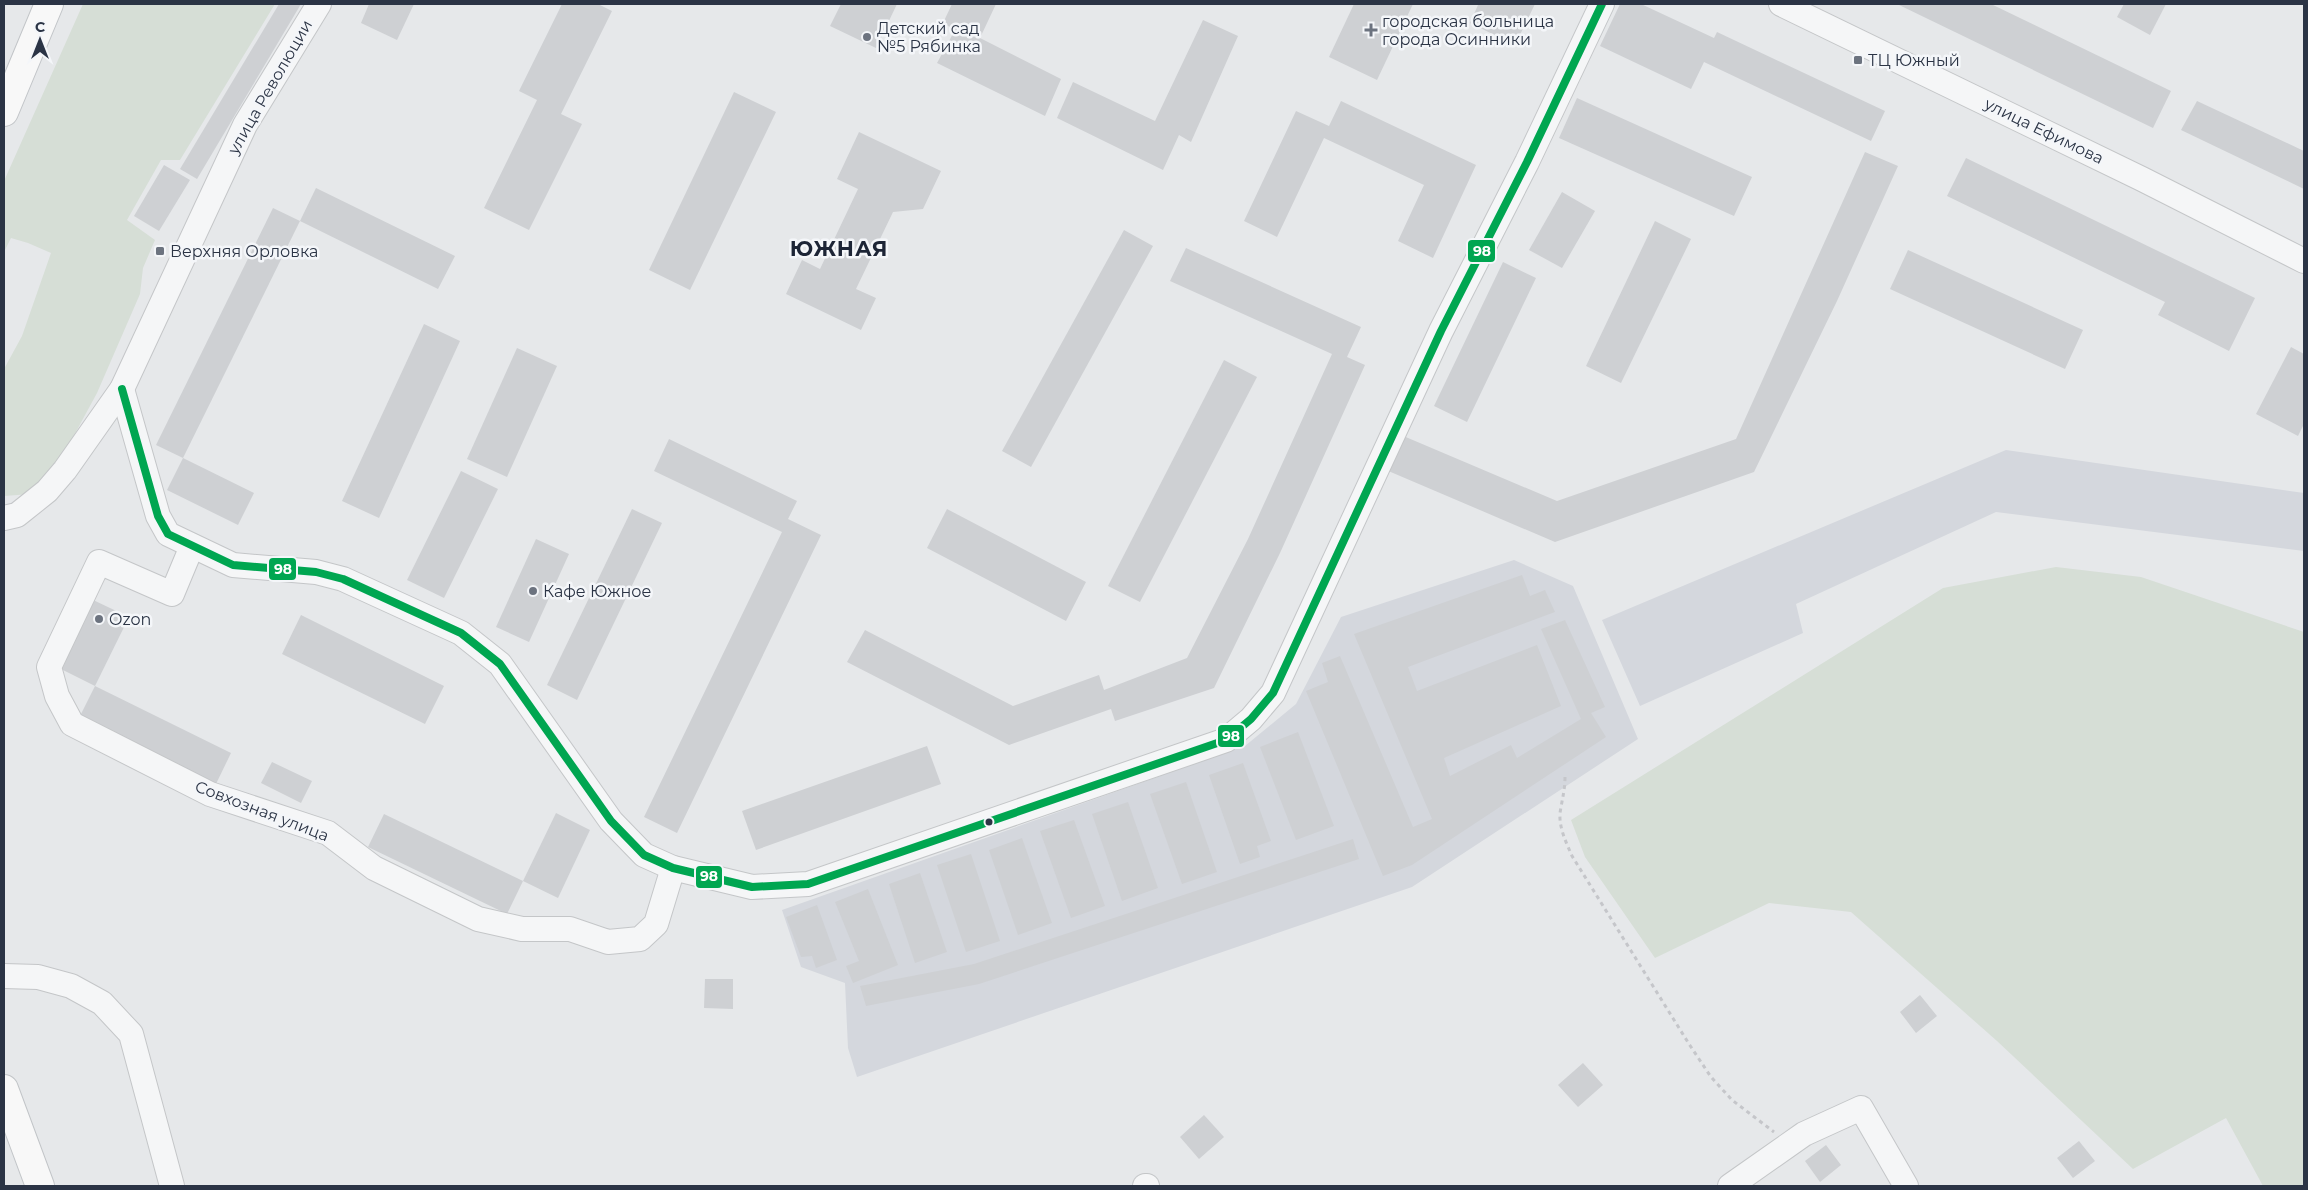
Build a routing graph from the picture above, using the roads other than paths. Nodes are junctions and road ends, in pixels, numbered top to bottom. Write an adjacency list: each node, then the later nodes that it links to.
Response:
1 (49, 4): 5 (main road)
2 (319, 4): 7 (street, улица Революции)
3 (1602, 4): 10 (street)
4 (1781, 4): 6 (street, улица Ефимова)
5 (4, 112)
6 (2304, 261)
7 (122, 389): 8 (street, улица Революции); 9 (street)
8 (4, 518)
9 (192, 546): 10 (street); 10 (street, Совхозная улица)
10 (673, 868)
11 (4, 976): 14 (street)
12 (4, 1089): 13 (main road)
13 (40, 1186)
14 (172, 1186)
15 (1730, 1186): 16 (street)
16 (1906, 1186)

